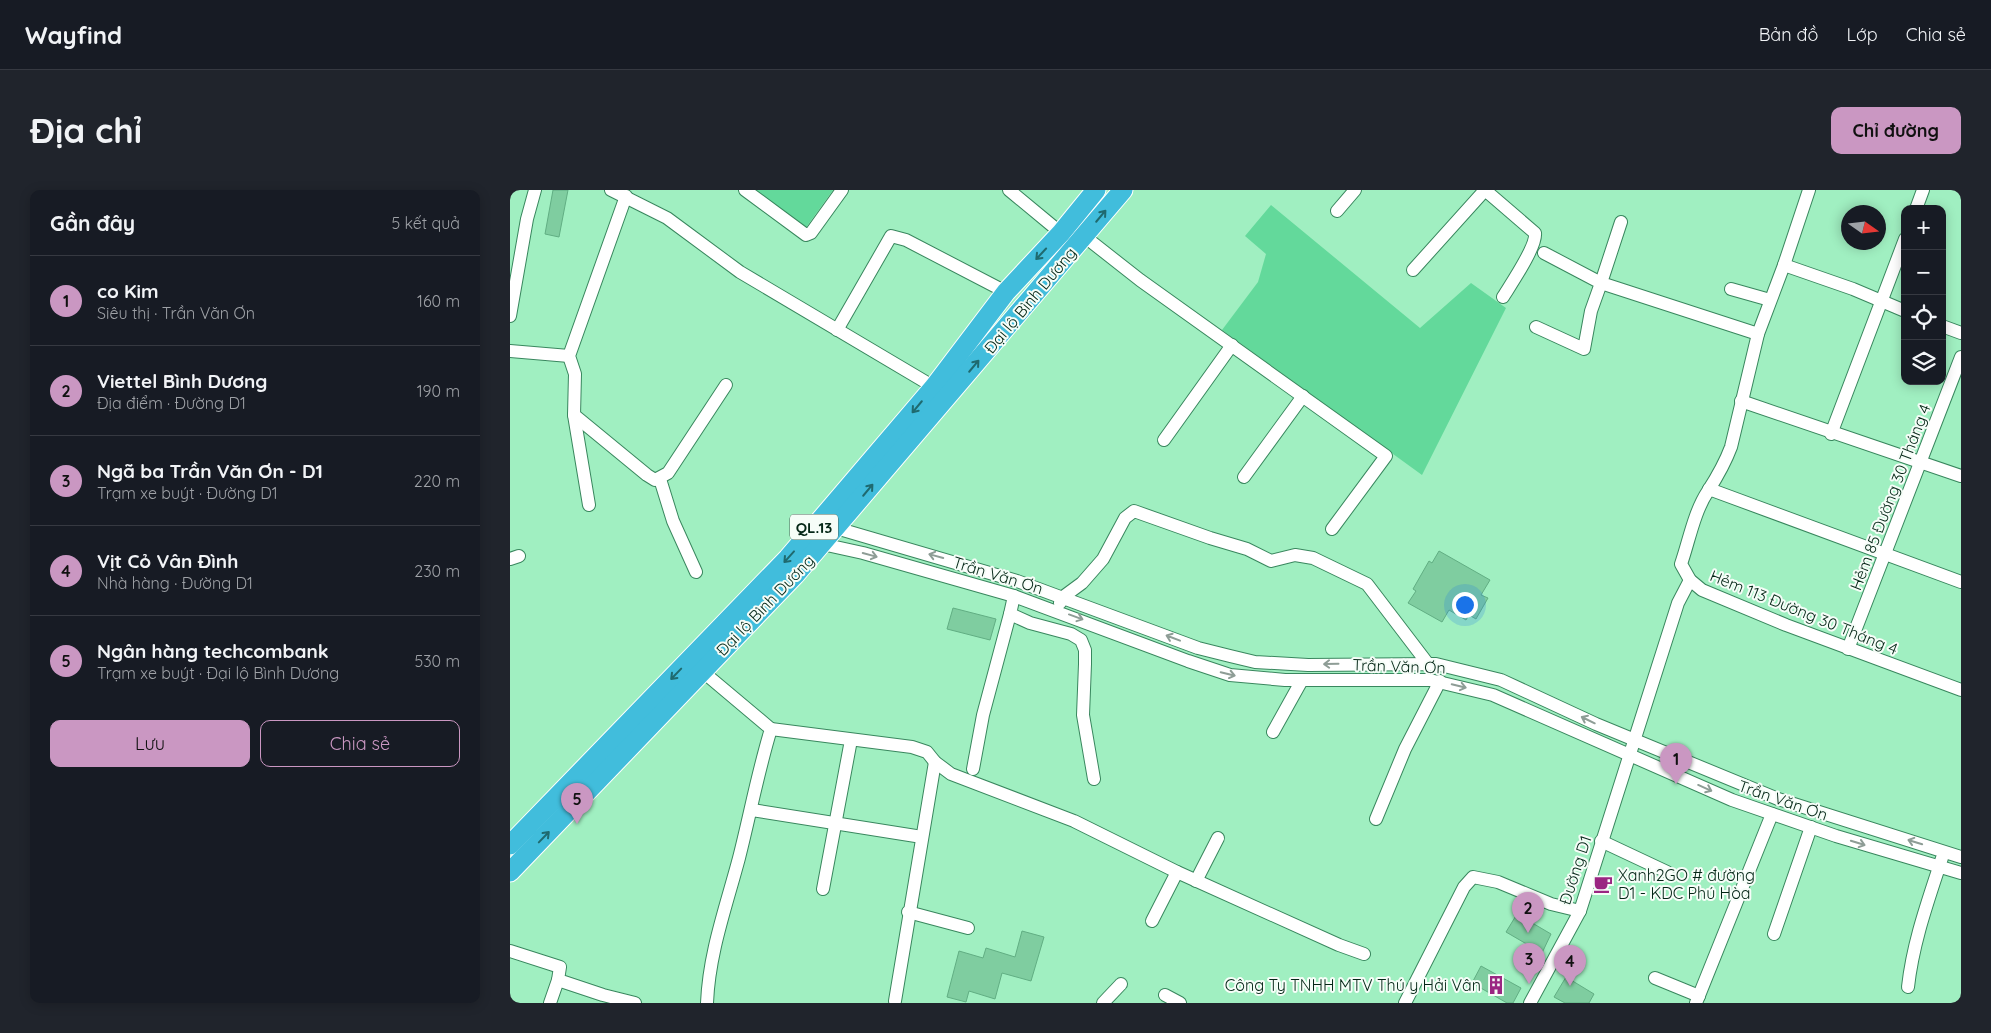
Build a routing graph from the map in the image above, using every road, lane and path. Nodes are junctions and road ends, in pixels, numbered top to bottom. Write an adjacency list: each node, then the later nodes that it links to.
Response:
1 (535, 190): 29 (street)
2 (611, 190): 12 (street)
3 (745, 190): 4 (street)
4 (842, 190)
5 (1009, 190): 16 (street)
6 (1096, 190): 16 (highway, Đại lộ Bình Dương / QL.13)
7 (1123, 190): 17 (highway, Đại lộ Bình Dương / QL.13, one-way to 7)
8 (1355, 190): 14 (street)
9 (1485, 190): 21 (street); 25 (street)
10 (1809, 190): 20 (street, Hẻm 113 Đường 30 Tháng 4)
11 (1923, 190): 13 (street)
12 (626, 196): 32 (street); 37 (street)
13 (1917, 205)
14 (1337, 211)
15 (1621, 222): 22 (street)
16 (1061, 232): 24 (highway, Đại lộ Bình Dương / QL.13, one-way to 24)
17 (1084, 236): 35 (street); 52 (highway, Đại lộ Bình Dương / QL.13, one-way to 17)
18 (1901, 250): 27 (street)
19 (1544, 253): 22 (street)
20 (1784, 265): 26 (street, Hẻm 113 Đường 30 Tháng 4); 27 (street)
21 (1413, 270)
22 (1601, 283): 30 (street); 34 (street)
23 (1732, 289): 26 (street)
24 (1006, 292): 32 (street); 40 (highway, Đại lộ Bình Dương / QL.13)
25 (1503, 297)
26 (1770, 300): 34 (street, Hẻm 113 Đường 30 Tháng 4)
27 (1881, 302): 28 (street); 44 (street)
28 (1901, 310)
29 (510, 316)
30 (1536, 327)
31 (1946, 327): 33 (street)
32 (837, 330): 40 (street)
33 (1961, 332)
34 (1758, 334): 42 (street, Hẻm 113 Đường 30 Tháng 4)
35 (1232, 345): 41 (street); 45 (street)
36 (510, 351): 37 (street)
37 (569, 356): 43 (street)
38 (1961, 357): 46 (street, Hẻm 85 Đường 30 Tháng 4)
39 (726, 385): 49 (street)
40 (934, 387): 85 (highway, Đại lộ Bình Dương / QL.13, one-way to 85)
41 (1303, 396): 48 (street); 53 (street)
42 (1741, 401): 44 (street); 50 (street, Hẻm 113 Đường 30 Tháng 4)
43 (574, 415): 49 (street); 51 (street)
44 (1831, 434): 46 (street)
45 (1164, 440)
46 (1920, 462): 47 (street); 55 (street, Hẻm 85 Đường 30 Tháng 4)
47 (1961, 476)
48 (1244, 477)
49 (660, 479): 56 (street)
50 (1709, 489): 55 (street); 57 (street, Hẻm 113 Đường 30 Tháng 4)
51 (589, 505)
52 (836, 528): 54 (highway, Đại lộ Bình Dương / QL.13); 60 (street, Trần Văn Ơn, one-way to 52)
53 (1332, 529)
54 (822, 544): 59 (street, Trần Văn Ơn, one-way to 59); 65 (highway, Đại lộ Bình Dương / QL.13)
55 (1886, 554): 58 (street); 63 (street, Hẻm 85 Đường 30 Tháng 4)
56 (696, 572)
57 (1690, 580): 63 (street, Hẻm 113 Đường 30 Tháng 4); 72 (street, Đường D1)
58 (1961, 582)
59 (1014, 596): 61 (street, Trần Văn Ơn); 62 (street)
60 (1063, 597): 61 (street); 64 (street, Trần Văn Ơn, one-way to 60); 64 (street)
61 (1056, 610): 66 (street, Trần Văn Ơn, one-way to 66)
62 (1010, 614): 75 (street); 76 (street)
63 (1848, 649): 68 (street, Hẻm 113 Đường 30 Tháng 4)
64 (1428, 664): 72 (street, Trần Văn Ơn, one-way to 64)
65 (702, 670): 69 (street); 88 (highway, Đại lộ Bình Dương / QL.13, one-way to 65)
66 (1302, 680): 67 (street, Trần Văn Ơn); 70 (street)
67 (1440, 681): 73 (street, Trần Văn Ơn, one-way to 73); 79 (street)
68 (1961, 690)
69 (771, 728): 71 (street); 77 (street)
70 (1273, 732)
71 (851, 740): 74 (street); 80 (street)
72 (1633, 740): 73 (street, Đường D1); 86 (street, Trần Văn Ơn, one-way to 72)
73 (1628, 755): 78 (street, Trần Văn Ơn, one-way to 78); 84 (street, Đường D1)
74 (935, 762): 82 (street); 89 (street)
75 (973, 769)
76 (1094, 779)
77 (752, 810): 80 (street); 111 (street)
78 (1772, 814): 81 (street, Trần Văn Ơn); 106 (street)
79 (1376, 818)
80 (835, 823): 82 (street); 93 (street)
81 (1811, 827): 87 (street, Trần Văn Ơn, one-way to 87); 98 (street)
82 (922, 836): 95 (street)
83 (1218, 838): 92 (street)
84 (1601, 841): 90 (street); 94 (street, Đường D1)
85 (510, 845)
86 (1956, 851): 87 (street)
87 (1940, 865): 91 (street, Trần Văn Ơn); 104 (street)
88 (510, 872)
89 (1178, 872): 92 (street); 96 (street)
90 (1667, 872)
91 (1961, 873)
92 (1196, 881): 100 (street)
93 (823, 889)
94 (1580, 911): 108 (street, Đường D1); 114 (street)
95 (908, 912): 97 (street); 107 (street)
96 (1152, 921)
97 (968, 928)
98 (1774, 934)
99 (510, 951): 102 (street)
100 (1364, 954)
101 (1655, 978): 106 (street)
102 (558, 980): 109 (street); 110 (street)
103 (1121, 984): 112 (street)
104 (1908, 987)
105 (1165, 995): 113 (street)
106 (1698, 999)
107 (895, 1002)
108 (1534, 1002)
109 (550, 1003)
110 (635, 1003)
111 (707, 1003)
112 (1103, 1003)
113 (1180, 1003)
114 (1405, 1003)

